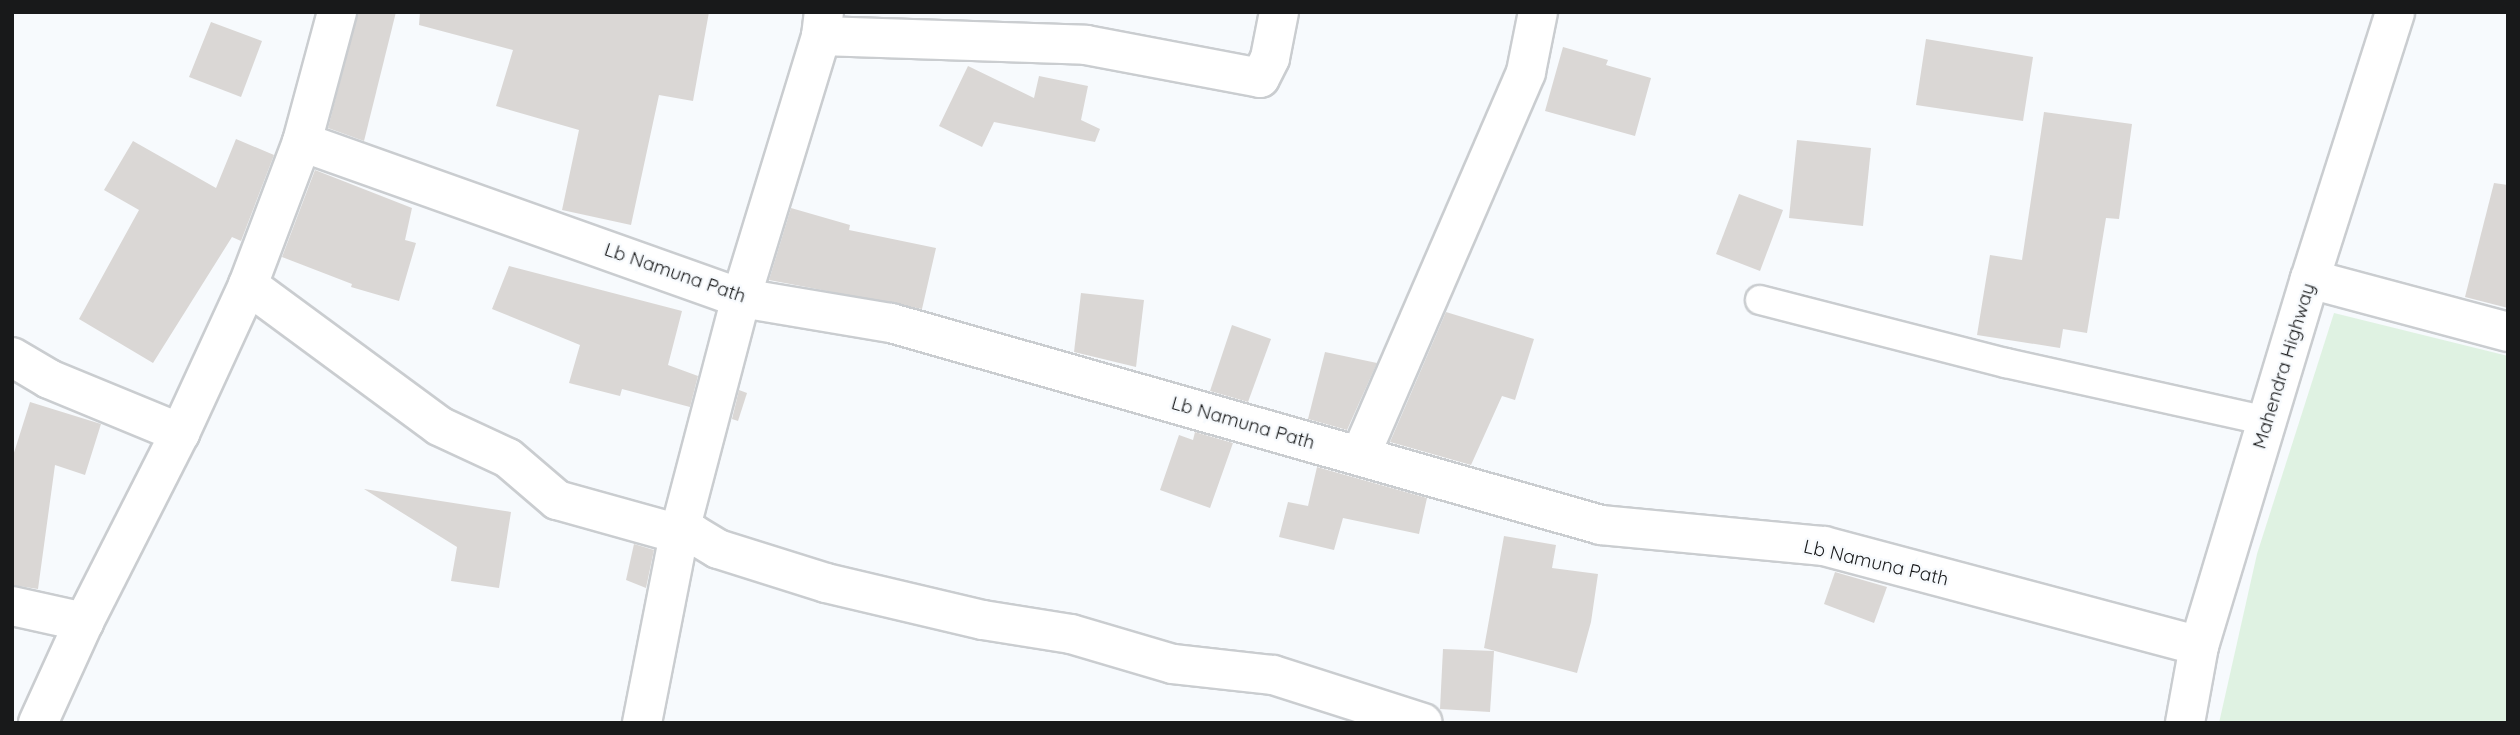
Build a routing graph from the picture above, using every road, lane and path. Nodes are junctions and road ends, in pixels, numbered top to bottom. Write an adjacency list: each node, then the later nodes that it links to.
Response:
1 (337, 12): 6 (main road)
2 (1279, 12): 5 (main road)
3 (1538, 12): 15 (main road)
4 (2395, 12): 7 (main road, Mahendra Highway)
5 (822, 24): 9 (main road)
6 (302, 142): 8 (main road); 9 (main road, Lb Namuna Path)
7 (2310, 279): 11 (main road); 13 (main road, Mahendra Highway)
8 (248, 285): 14 (main road); 16 (main road)
9 (741, 298): 15 (main road, Lb Namuna Path); 16 (main road)
10 (1760, 300): 13 (lane)
11 (2508, 332)
12 (12, 358): 14 (main road)
13 (2267, 421): 19 (main road, Mahendra Highway)
14 (180, 433): 18 (main road)
15 (1360, 456): 19 (main road, Lb Namuna Path)
16 (679, 534): 21 (main road); 22 (main road)
17 (12, 606): 18 (main road)
18 (84, 622): 20 (main road)
19 (2199, 646): 23 (main road, Mahendra Highway)
20 (38, 723)
21 (642, 723)
22 (1423, 723)
23 (2185, 723)

